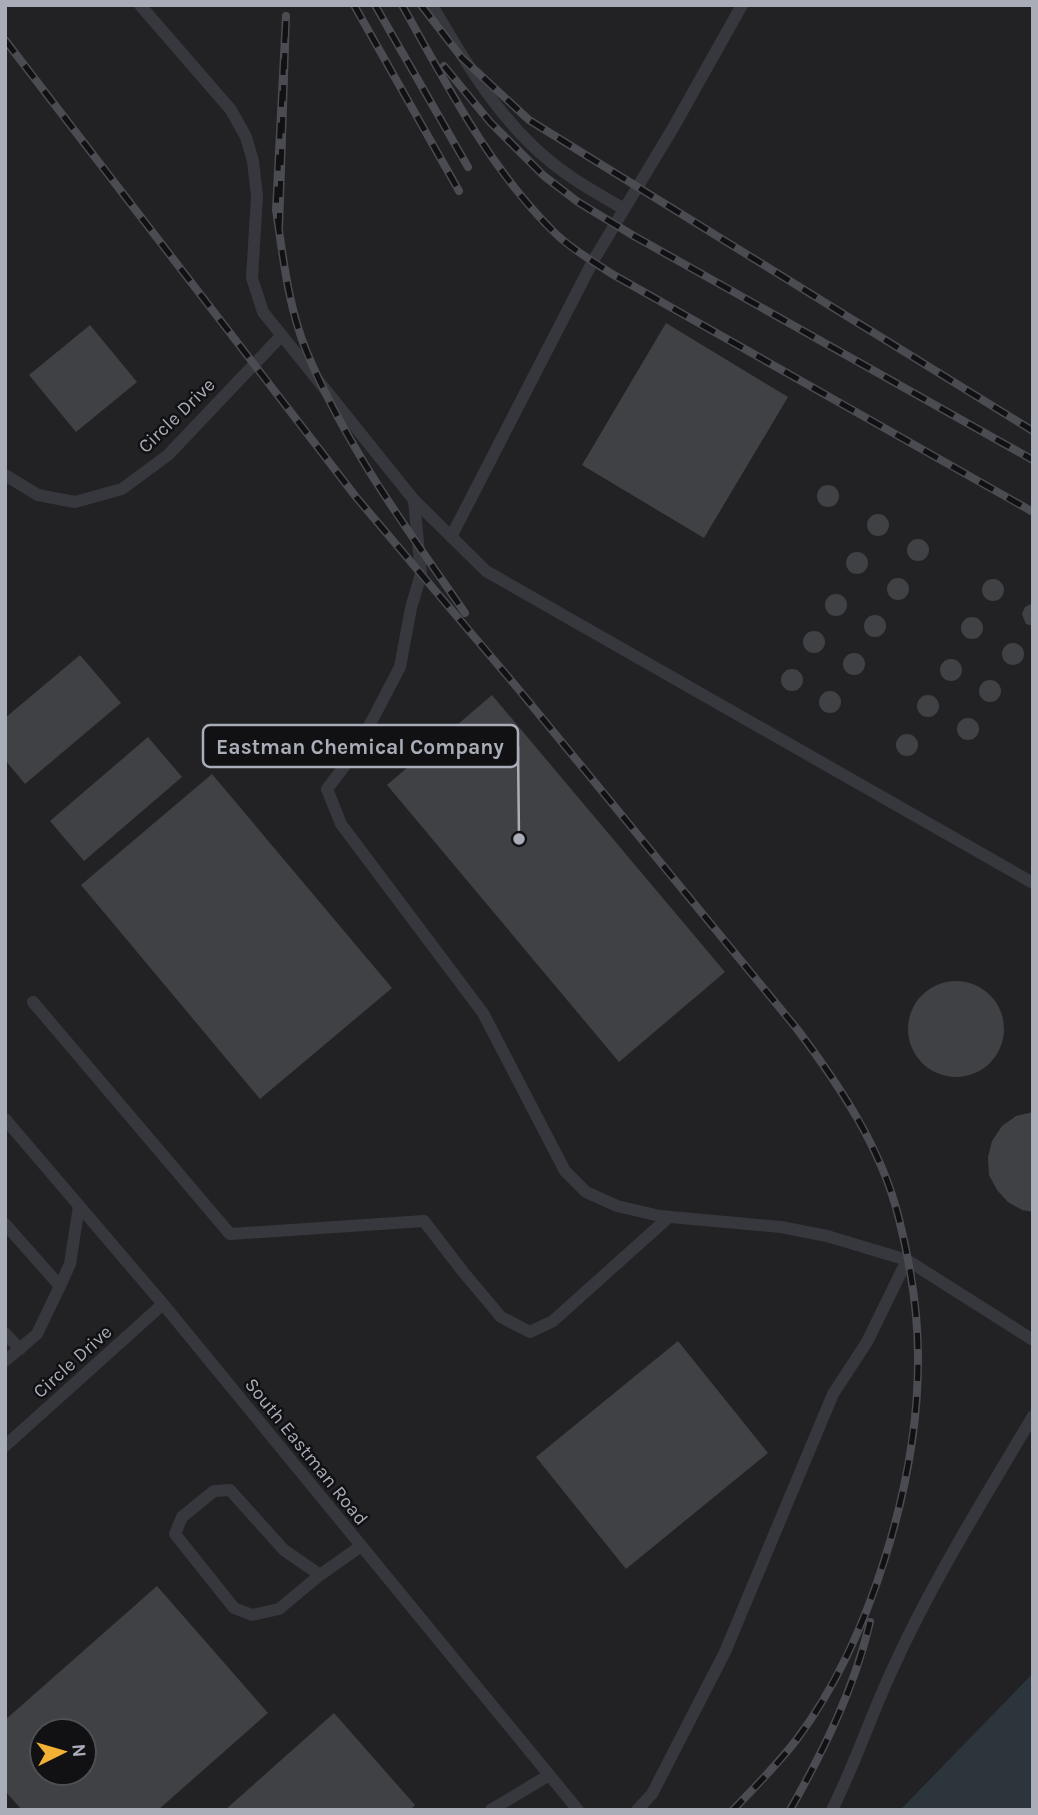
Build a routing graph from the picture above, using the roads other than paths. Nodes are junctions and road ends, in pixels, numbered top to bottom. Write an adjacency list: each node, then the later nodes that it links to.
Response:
1 (140, 5): 5 (lane)
2 (432, 5): 4 (lane)
3 (742, 5): 4 (lane)
4 (624, 209): 8 (lane)
5 (282, 335): 6 (lane, Circle Drive); 7 (lane)
6 (5, 475)
7 (414, 499): 8 (lane); 13 (lane)
8 (451, 537): 9 (lane)
9 (1033, 883)
10 (33, 1002): 13 (lane)
11 (5, 1119): 12 (lane, South Eastman Road)
12 (79, 1206): 16 (lane); 17 (lane, South Eastman Road)
13 (669, 1217): 15 (lane)
14 (5, 1224): 16 (lane)
15 (907, 1260): 19 (lane); 29 (lane)
16 (60, 1286): 20 (lane)
17 (163, 1304): 23 (lane, Circle Drive); 24 (lane, South Eastman Road)
18 (5, 1332): 20 (lane)
19 (1033, 1340)
20 (20, 1349): 21 (lane)
21 (5, 1361)
22 (1033, 1416): 30 (lane)
23 (5, 1446)
24 (361, 1546): 25 (lane); 26 (lane, South Eastman Road)
25 (320, 1575): 25 (lane)
26 (550, 1775): 27 (lane); 28 (lane, South Eastman Road)
27 (491, 1810)
28 (578, 1810)
29 (637, 1810)
30 (831, 1810)

